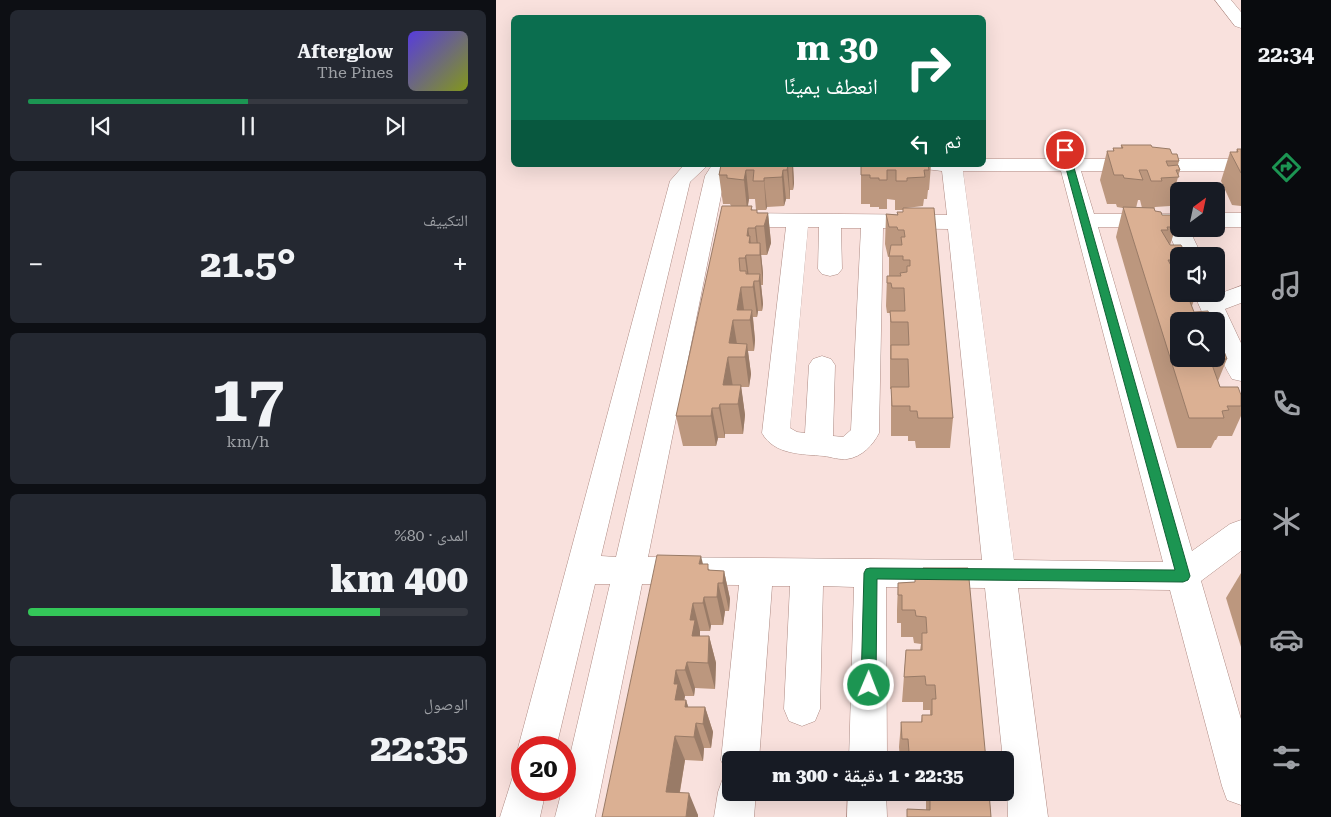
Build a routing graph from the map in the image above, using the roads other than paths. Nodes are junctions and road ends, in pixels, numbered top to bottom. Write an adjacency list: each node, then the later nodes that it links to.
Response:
1 (1223, 0): 2 (street)
2 (1241, 23)
3 (986, 150): 5 (street)
4 (1241, 151): 5 (street)
5 (1067, 158): 6 (street); 7 (street); 17 (street)
6 (986, 163)
7 (1241, 166)
8 (695, 167): 28 (street)
9 (725, 167): 11 (street)
10 (952, 167): 19 (street)
11 (705, 220): 15 (street); 29 (street)
12 (1170, 220): 17 (street)
13 (1225, 220): 14 (street)
14 (1241, 220)
15 (798, 221): 16 (street); 26 (street)
16 (830, 221): 18 (street); 20 (street)
17 (1085, 221): 34 (street)
18 (872, 222): 19 (street); 26 (street)
19 (959, 222): 33 (street)
20 (830, 269)
21 (1241, 294): 22 (street)
22 (1225, 297)
23 (1210, 302): 25 (street)
24 (822, 365): 26 (street)
25 (1241, 372)
26 (819, 445)
27 (1241, 533): 34 (street)
28 (582, 570): 29 (street); 36 (street)
29 (630, 571): 30 (street); 44 (street)
30 (757, 572): 31 (street); 37 (street)
31 (807, 573): 32 (street); 35 (street)
32 (870, 573): 33 (street); 38 (street)
33 (999, 575): 34 (street); 47 (street)
34 (1183, 576): 39 (street)
35 (802, 710)
36 (540, 736)
37 (741, 751)
38 (868, 751)
39 (1241, 786)
40 (524, 801): 43 (street)
41 (735, 801): 45 (street)
42 (867, 801): 46 (street)
43 (520, 817)
44 (575, 817)
45 (734, 817)
46 (867, 817)
47 (1028, 817)

